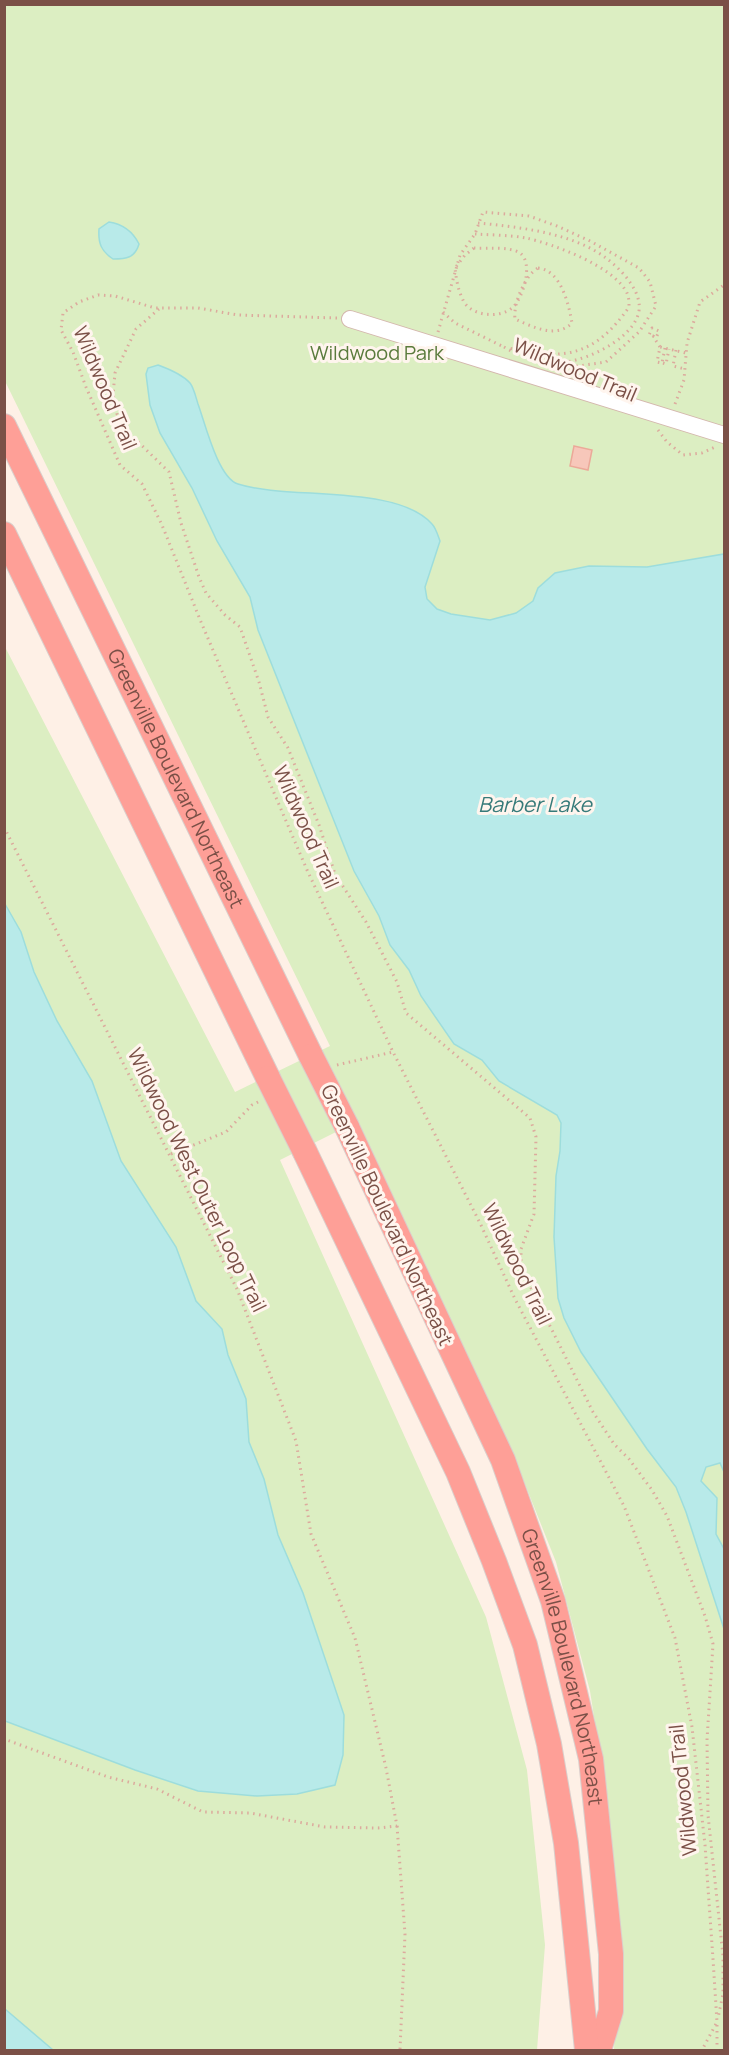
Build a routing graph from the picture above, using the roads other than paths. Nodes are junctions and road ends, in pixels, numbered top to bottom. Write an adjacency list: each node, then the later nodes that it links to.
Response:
1 (350, 319): 3 (lane)
2 (4, 426): 6 (highway, Greenville Boulevard Northeast, bridge)
3 (721, 440)
4 (4, 534): 5 (highway, Greenville Boulevard Northeast, bridge)
5 (587, 2050)
6 (599, 2050)

